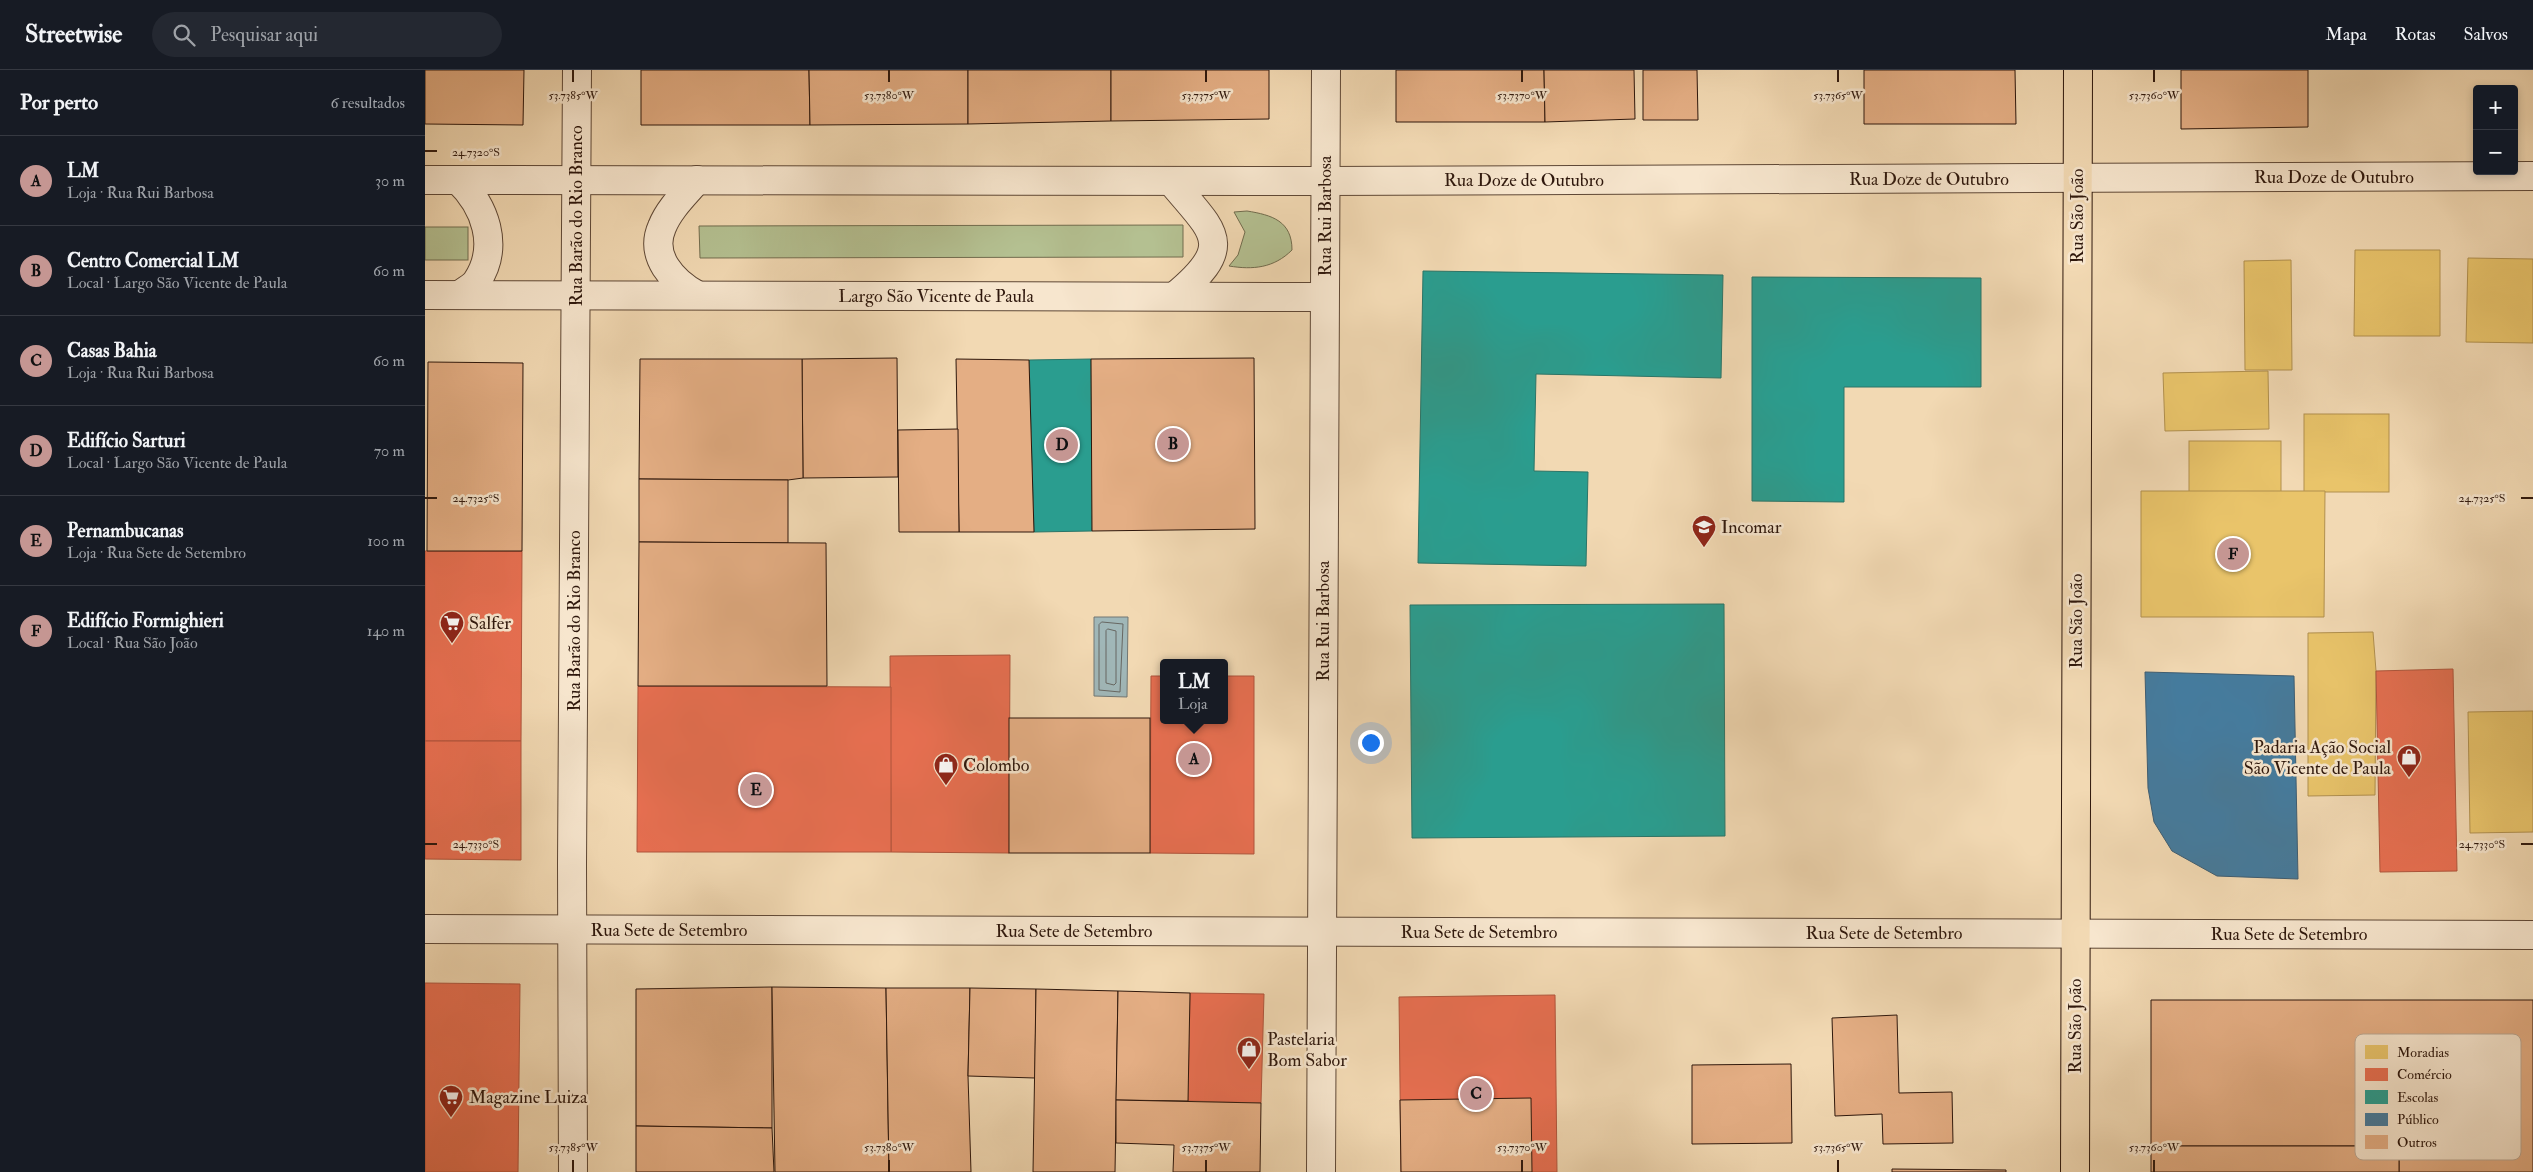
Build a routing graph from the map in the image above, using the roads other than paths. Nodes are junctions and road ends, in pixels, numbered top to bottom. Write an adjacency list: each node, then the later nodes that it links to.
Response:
1 (577, 70): 8 (street, Rua Barão do Rio Branco)
2 (1325, 70): 11 (street, Rua Rui Barbosa)
3 (2078, 70): 5 (main road, Rua São João)
4 (2533, 176): 5 (street, Rua Doze de Outubro)
5 (2077, 179): 11 (street, Rua Doze de Outubro); 21 (main road, Rua São João)
6 (425, 180): 7 (street)
7 (457, 180): 8 (street); 13 (street)
8 (576, 180): 9 (street); 14 (street, Rua Barão do Rio Branco)
9 (697, 180): 10 (street); 15 (street)
10 (1171, 180): 11 (street); 16 (street)
11 (1325, 180): 17 (street, Rua Rui Barbosa)
12 (425, 295): 13 (street, Largo São Vicente de Paula)
13 (459, 296): 14 (street, Largo São Vicente de Paula)
14 (576, 296): 15 (street, Largo São Vicente de Paula); 19 (street, Rua Barão do Rio Branco)
15 (697, 296): 16 (street, Largo São Vicente de Paula)
16 (1175, 296): 17 (street, Largo São Vicente de Paula)
17 (1324, 297): 20 (street, Rua Rui Barbosa)
18 (425, 929): 19 (street, Rua Sete de Setembro)
19 (572, 930): 20 (street, Rua Sete de Setembro); 23 (street, Rua Barão do Rio Branco)
20 (1322, 932): 21 (street, Rua Sete de Setembro); 24 (street, Rua Rui Barbosa)
21 (2075, 934): 22 (street, Rua Sete de Setembro); 25 (main road, Rua São João)
22 (2533, 935)
23 (573, 1172)
24 (1321, 1172)
25 (2075, 1172)

